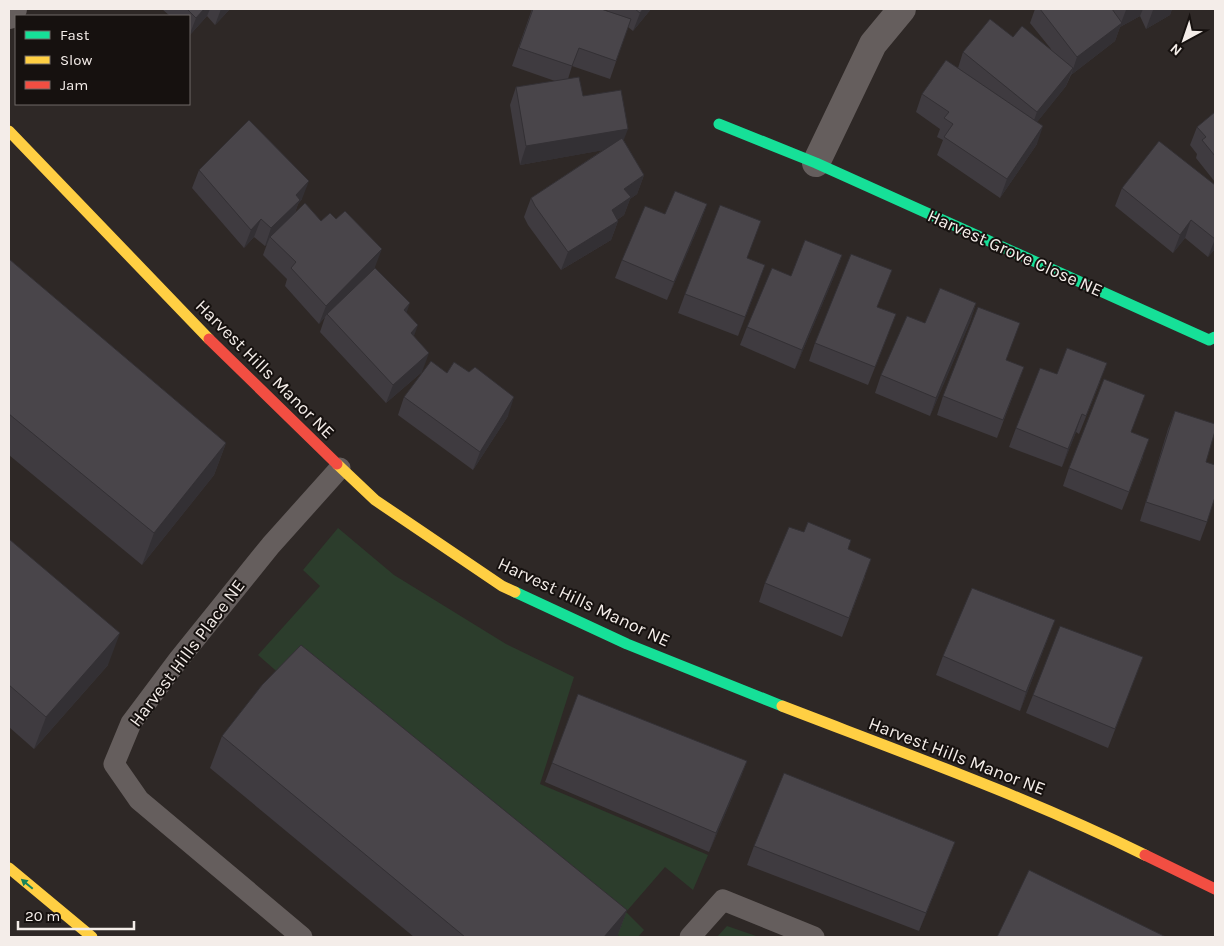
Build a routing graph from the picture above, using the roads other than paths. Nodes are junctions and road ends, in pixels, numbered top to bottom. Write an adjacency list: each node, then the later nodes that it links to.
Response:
1 (13, 9): 3 (street)
2 (902, 9): 6 (street)
3 (9, 15)
4 (719, 124): 6 (street, Harvest Grove Close NE)
5 (9, 131): 8 (street, Harvest Hills Manor NE)
6 (816, 164): 7 (street, Harvest Grove Close NE)
7 (1215, 337)
8 (340, 468): 10 (street, Harvest Hills Manor NE); 12 (lane, Harvest Hills Place NE)
9 (9, 868): 11 (street, one-way to 9)
10 (1215, 889)
11 (92, 937)
12 (302, 937)
13 (690, 937): 14 (lane)
14 (814, 937)

